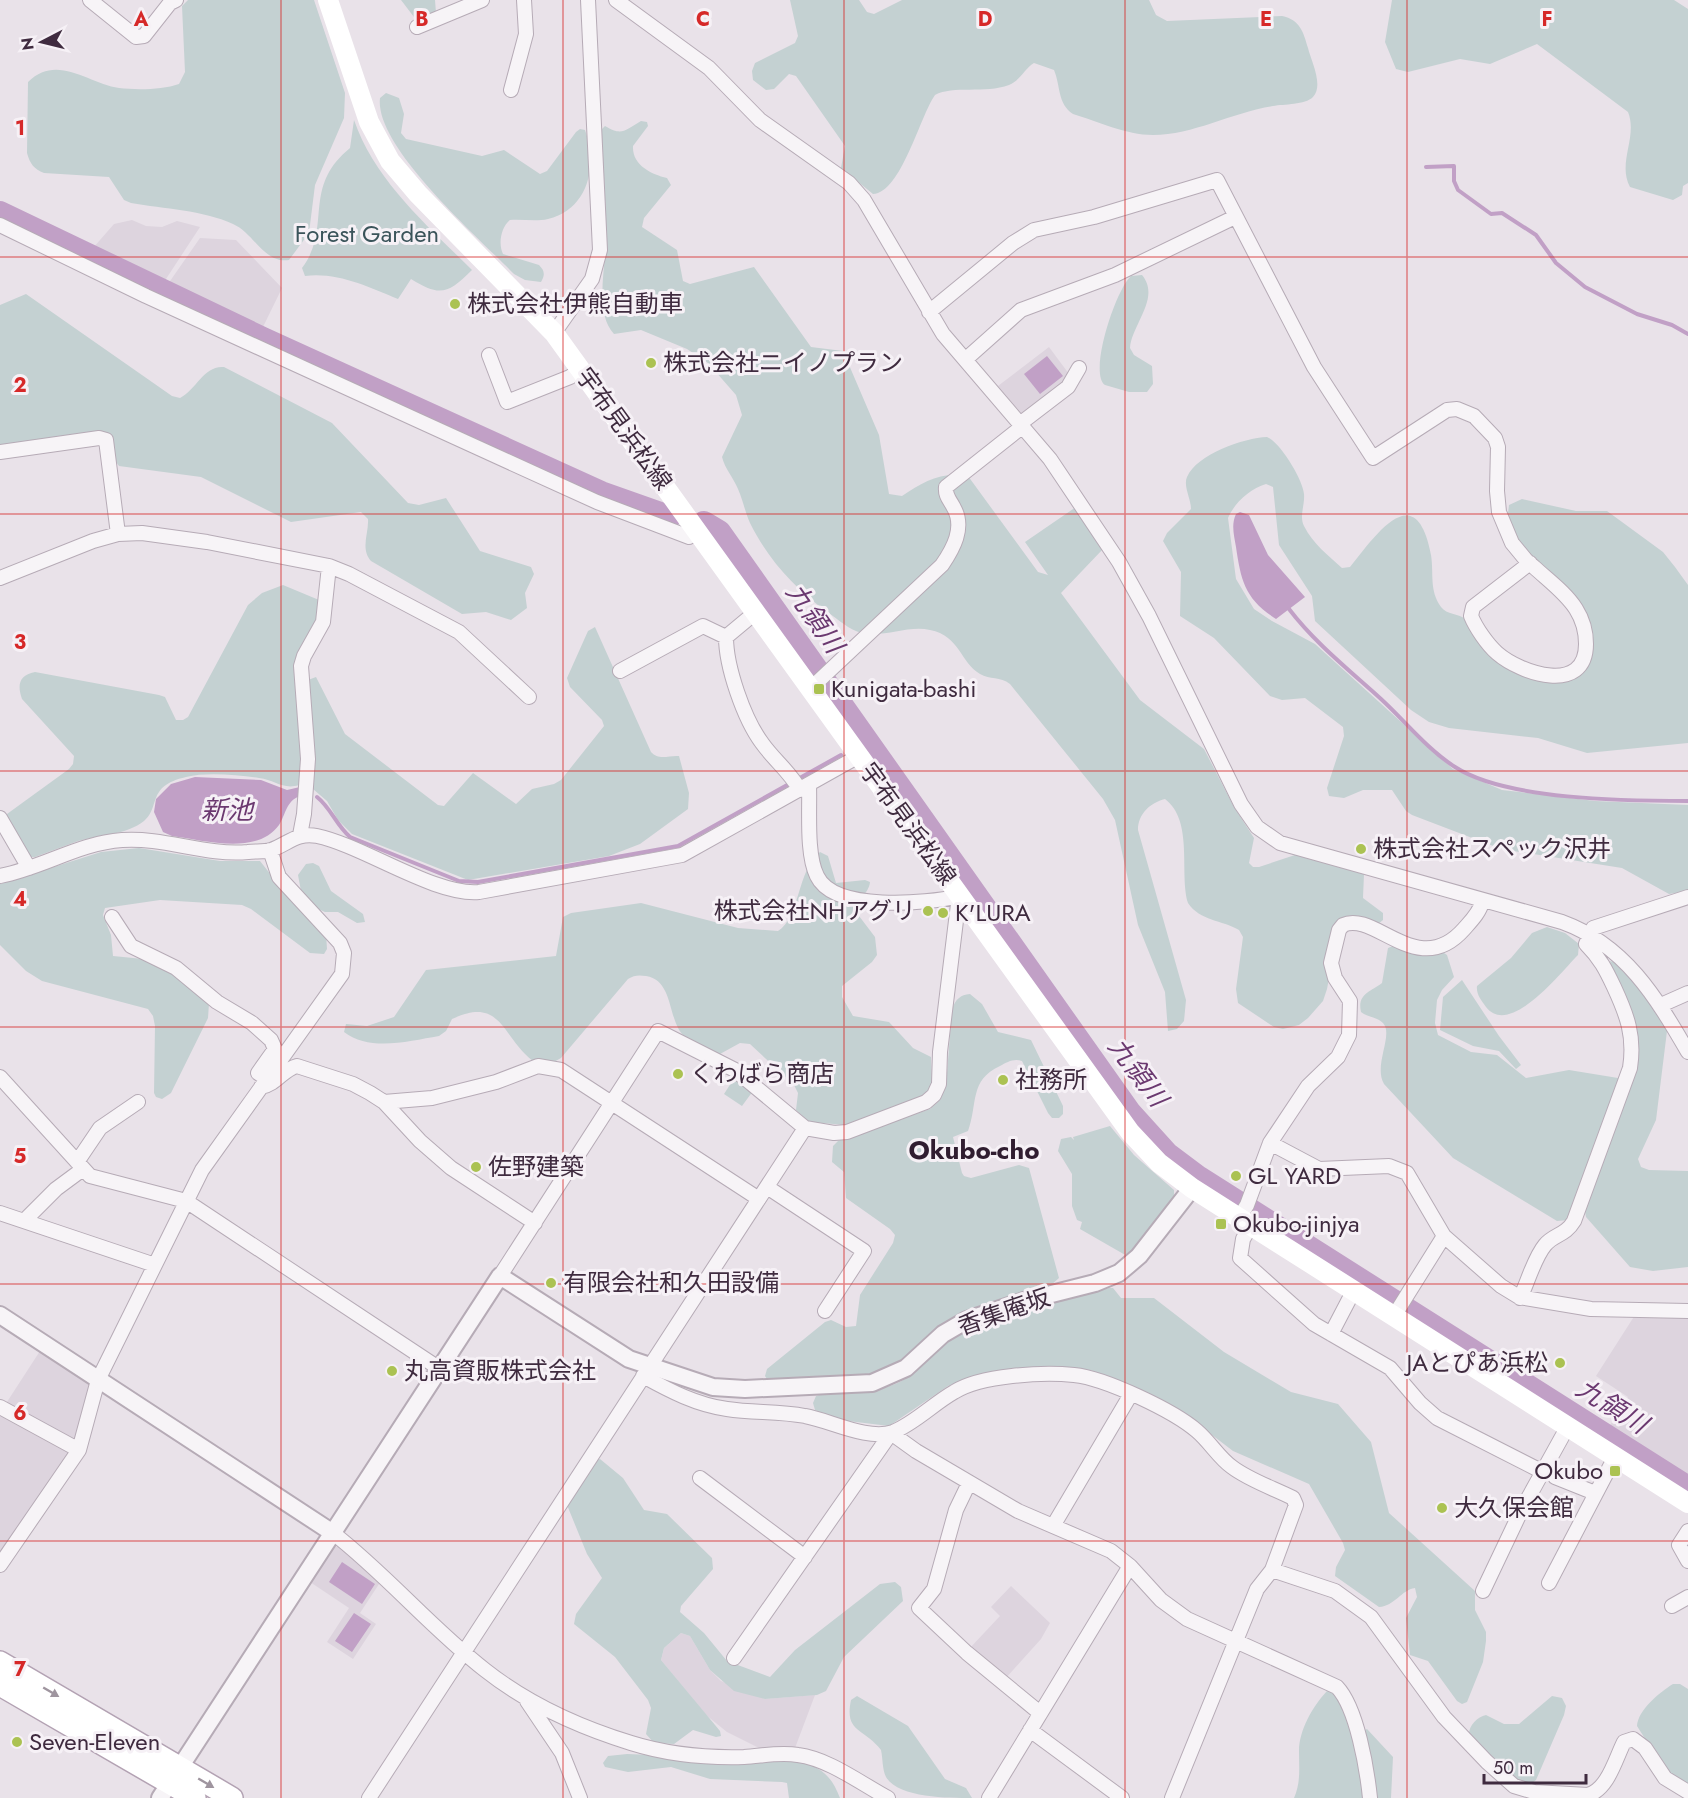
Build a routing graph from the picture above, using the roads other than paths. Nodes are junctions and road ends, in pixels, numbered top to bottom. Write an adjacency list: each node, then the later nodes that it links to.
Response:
1 (90, 0): 2 (street)
2 (176, 0)
3 (328, 0): 13 (main road, 宇布見浜松線)
4 (482, 0): 8 (street)
5 (524, 0): 9 (street)
6 (588, 0): 13 (street)
7 (616, 0): 12 (street)
8 (417, 27)
9 (511, 90)
10 (1235, 217): 12 (street); 15 (street); 22 (street)
11 (0, 225): 20 (street)
12 (929, 312): 15 (street)
13 (554, 333): 17 (main road, 宇布見浜松線)
14 (489, 355): 17 (street)
15 (966, 359): 18 (street)
16 (1079, 368): 18 (street)
17 (581, 369): 20 (main road, 宇布見浜松線)
18 (1022, 425): 28 (street); 39 (street)
19 (0, 452): 21 (street)
20 (698, 531): 25 (main road, 宇布見浜松線)
21 (118, 534): 23 (street); 24 (street)
22 (1530, 563): 22 (street)
23 (329, 566): 29 (street); 33 (street)
24 (0, 578)
25 (756, 612): 26 (street); 28 (main road, 宇布見浜松線)
26 (726, 637): 27 (street); 31 (street)
27 (620, 671)
28 (818, 683): 30 (main road, 宇布見浜松線)
29 (528, 697)
30 (859, 756): 31 (street); 37 (main road, 宇布見浜松線)
31 (800, 784): 33 (street); 37 (street)
32 (0, 818): 35 (street)
33 (300, 835): 34 (street)
34 (270, 850): 35 (street); 46 (street)
35 (29, 868): 36 (street)
36 (0, 876)
37 (959, 896): 50 (street); 53 (main road, 宇布見浜松線)
38 (1688, 897): 41 (street)
39 (1482, 902): 41 (street); 51 (street)
40 (112, 916): 46 (street)
41 (1589, 934): 43 (street); 64 (street)
42 (1688, 993): 43 (street)
43 (1661, 1005): 44 (street)
44 (1688, 1052)
45 (0, 1077): 52 (street)
46 (264, 1083): 48 (street); 55 (street)
47 (138, 1102): 52 (street)
48 (384, 1102): 49 (street); 59 (street)
49 (612, 1103): 50 (street); 54 (street); 59 (street)
50 (805, 1128): 54 (street)
51 (1270, 1143): 57 (street); 60 (street)
52 (80, 1165): 55 (street); 58 (street)
53 (1192, 1188): 57 (main road, 宇布見浜松線); 71 (street, 香集庵坂)
54 (763, 1193): 66 (street); 71 (street)
55 (186, 1201): 61 (street); 70 (street)
56 (0, 1213): 58 (street)
57 (1245, 1215): 63 (main road, 宇布見浜松線); 69 (street)
58 (25, 1220): 61 (street)
59 (535, 1223): 62 (street)
60 (1444, 1236): 64 (street); 65 (street)
61 (155, 1265): 72 (street)
62 (500, 1276): 70 (street); 71 (street, 香集庵坂)
63 (1354, 1290): 65 (main road, 宇布見浜松線); 69 (street)
64 (1520, 1298): 67 (street)
65 (1398, 1309): 75 (main road, 宇布見浜松線)
66 (825, 1311)
67 (1688, 1311)
68 (0, 1315): 72 (street)
69 (1330, 1334): 79 (street)
70 (440, 1369): 86 (street)
71 (646, 1372): 76 (street); 97 (street)
72 (98, 1380): 77 (street); 86 (street)
73 (1131, 1394): 76 (street); 84 (street); 91 (street)
74 (0, 1407): 77 (street)
75 (1568, 1426): 78 (main road, 宇布見浜松線); 79 (street)
76 (891, 1433): 81 (street); 87 (street)
77 (80, 1450): 89 (street)
78 (1615, 1457): 82 (street); 83 (main road, 宇布見浜松線)
79 (1549, 1475): 82 (street); 93 (street)
80 (700, 1478): 87 (street)
81 (969, 1484): 84 (street); 102 (street)
82 (1595, 1492): 92 (street)
83 (1688, 1503)
84 (1053, 1526): 90 (street)
85 (1688, 1531): 88 (street)
86 (333, 1533): 97 (street); 104 (street)
87 (805, 1557): 98 (street)
88 (1688, 1561)
89 (0, 1565)
90 (1130, 1566): 96 (street); 102 (street)
91 (1272, 1570): 96 (street); 105 (street)
92 (1549, 1582)
93 (1483, 1591)
94 (1688, 1597): 95 (street)
95 (1672, 1606)
96 (1236, 1641): 113 (street); 114 (street)
97 (464, 1652): 101 (street); 108 (street)
98 (734, 1658)
99 (0, 1662): 104 (main road, one-way to 104)
100 (0, 1685): 104 (main road)
101 (525, 1698): 109 (street); 110 (street)
102 (1040, 1713): 103 (street)
103 (1030, 1730): 111 (street); 112 (street)
104 (170, 1783): 106 (main road); 107 (main road, one-way to 107)
105 (1688, 1792)
106 (195, 1798)
107 (232, 1798)
108 (369, 1798)
109 (580, 1798)
110 (888, 1798)
111 (990, 1798)
112 (1122, 1798)
113 (1172, 1798)
114 (1370, 1798)

